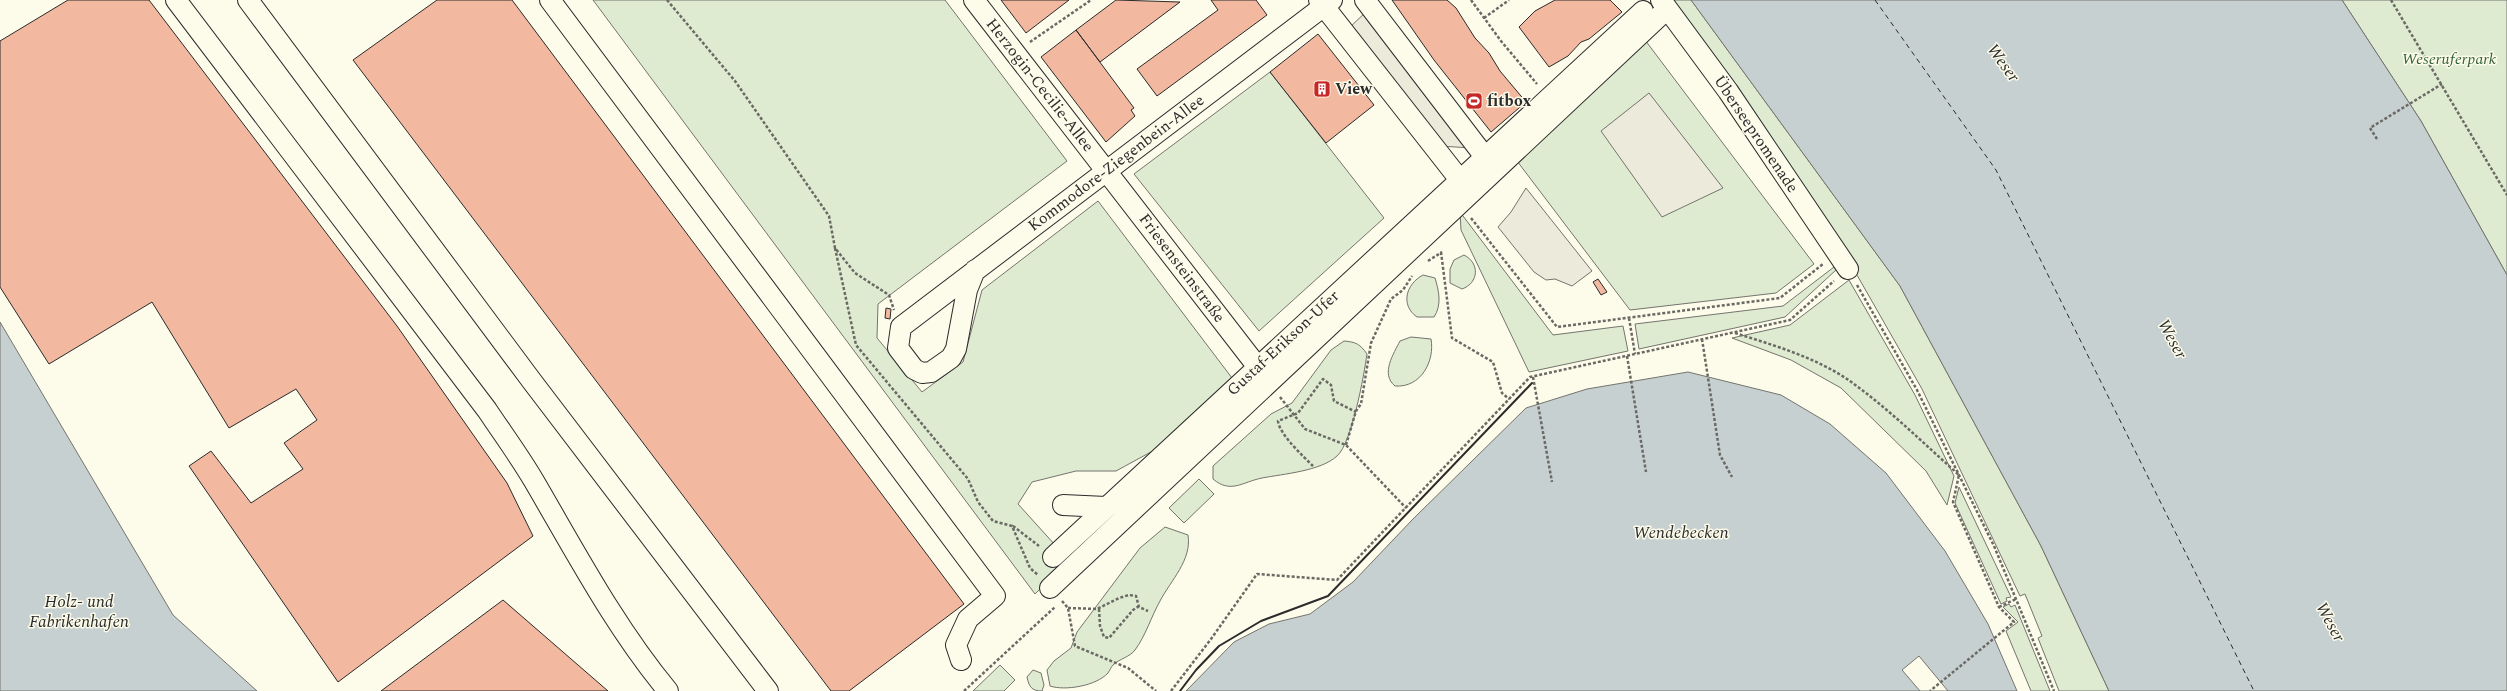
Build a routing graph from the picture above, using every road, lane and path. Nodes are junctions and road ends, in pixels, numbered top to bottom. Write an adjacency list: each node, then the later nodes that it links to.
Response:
1 (176, 0): 62 (street)
2 (248, 0): 61 (street)
3 (550, 0): 60 (street)
4 (667, 0): 25 (path)
5 (974, 0): 15 (street, Herzogin-Cecilie-Allee)
6 (1091, 0): 15 (path)
7 (1365, 0): 19 (street)
8 (1471, 0): 14 (path)
9 (1509, 0): 14 (path)
10 (2391, 0): 16 (path)
11 (1325, 2): 20 (street, Kommodore-Ziegenbein-Allee); 21 (street)
12 (1664, 4): 13 (street); 27 (street, Überseepromenade)
13 (1643, 11): 19 (street, Gustaf-Erikson-Ufer); 23 (street)
14 (1484, 18): 17 (path)
15 (1015, 53): 20 (street, Herzogin-Cecilie-Allee)
16 (2442, 84): 18 (path); 22 (path)
17 (1538, 86)
18 (2377, 139)
19 (1485, 157): 21 (street, Gustaf-Erikson-Ufer)
20 (1107, 170): 29 (street, Kommodore-Ziegenbein-Allee); 37 (street, Friesensteinstraße)
21 (1460, 180): 37 (street, Gustaf-Erikson-Ufer)
22 (2507, 195)
23 (1459, 203): 24 (street); 31 (path)
24 (1428, 233): 26 (path); 53 (street)
25 (835, 248): 32 (path); 53 (path)
26 (1442, 252): 28 (path); 40 (path)
27 (1842, 261): 31 (path); 33 (path); 46 (path)
28 (1423, 264)
29 (975, 270): 32 (street, Kommodore-Ziegenbein-Allee); 32 (street)
30 (1413, 274): 41 (path)
31 (1629, 318): 35 (path)
32 (901, 327)
33 (1734, 332): 34 (path); 46 (path)
34 (1702, 339): 35 (path); 47 (path)
35 (1635, 354): 36 (path)
36 (1627, 356): 38 (path); 45 (path)
37 (1257, 366): 50 (street, Gustaf-Erikson-Ufer)
38 (1533, 377): 40 (path); 48 (path)
39 (1276, 392): 42 (path)
40 (1509, 399): 51 (path)
41 (1356, 412): 42 (path); 43 (path)
42 (1294, 415): 43 (path); 44 (path)
43 (1346, 445): 51 (path)
44 (1313, 466)
45 (1646, 472)
46 (1958, 475): 54 (path); 56 (path)
47 (1732, 477)
48 (1552, 482)
49 (1063, 505): 50 (street)
50 (1106, 506): 52 (street, Gustaf-Erikson-Ufer)
51 (1406, 508): 65 (path)
52 (1053, 556)
53 (1057, 595): 57 (path); 63 (path)
54 (2016, 599): 56 (path); 67 (path)
55 (1139, 606): 58 (path); 58 (path); 59 (path)
56 (1999, 607): 66 (path)
57 (1068, 608): 58 (path); 64 (path)
58 (1099, 609)
59 (1148, 611)
60 (961, 660)
61 (762, 689)
62 (668, 691)
63 (964, 691)
64 (1156, 691)
65 (1171, 691)
66 (1930, 691)
67 (2054, 691)

